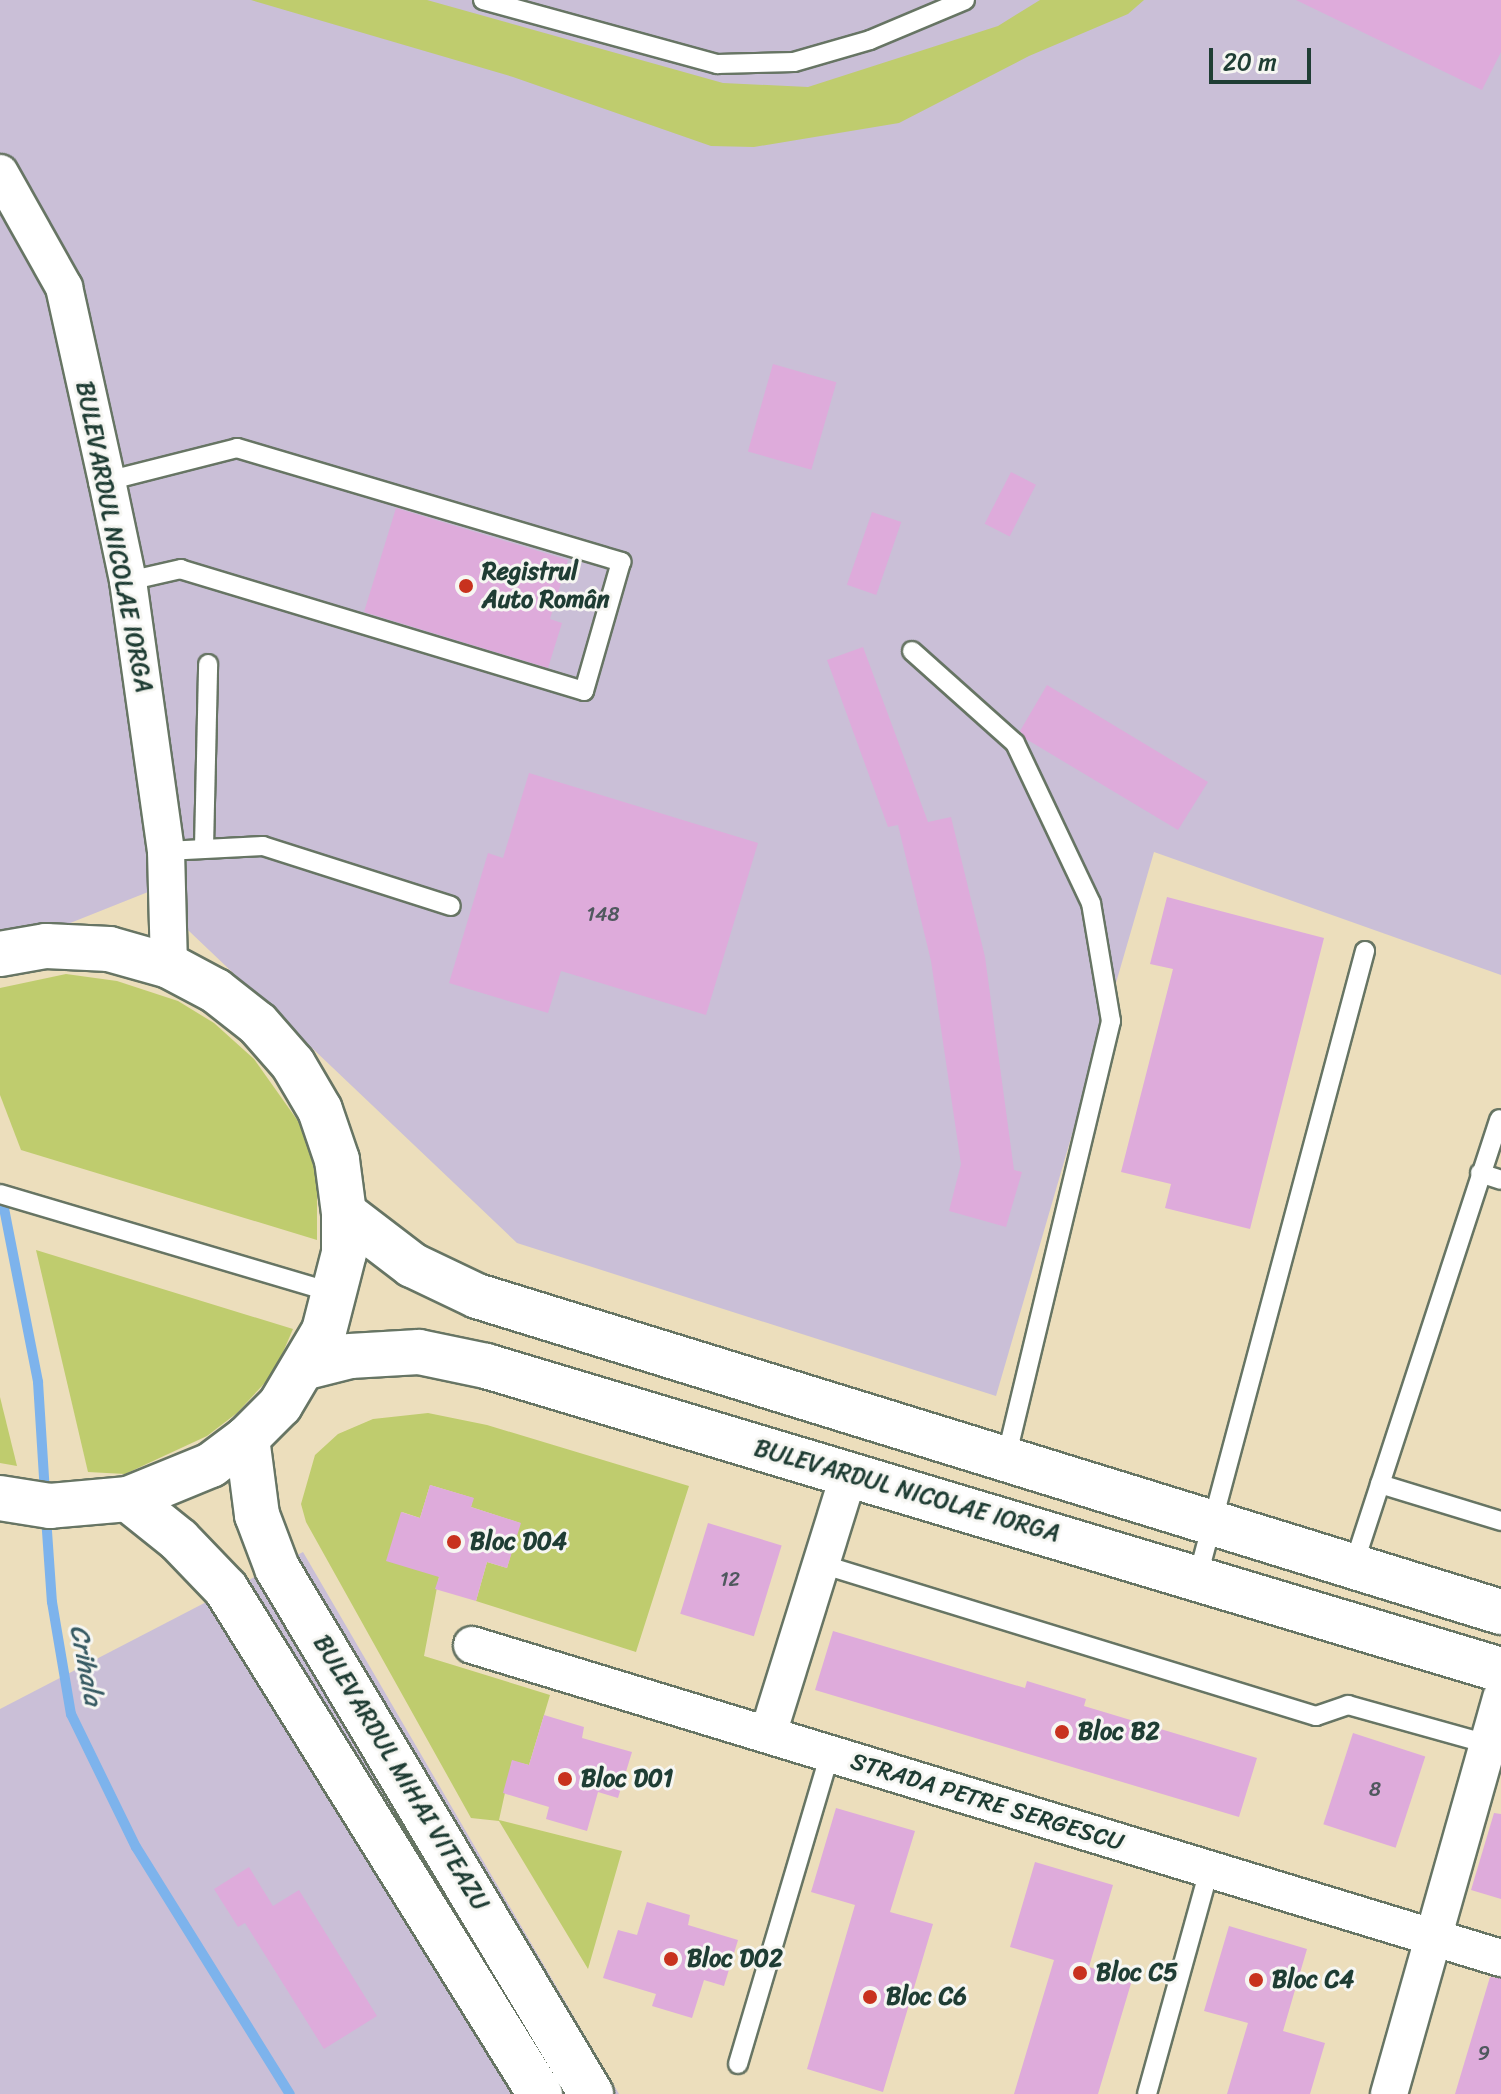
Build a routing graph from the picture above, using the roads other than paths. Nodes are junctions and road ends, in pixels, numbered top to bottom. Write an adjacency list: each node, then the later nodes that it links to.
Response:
1 (483, 0): 2 (lane)
2 (965, 0)
3 (0, 173): 4 (street, BULEVARDUL NICOLAE IORGA)
4 (107, 481): 5 (street, BULEVARDUL NICOLAE IORGA); 5 (lane)
5 (128, 581): 9 (street, BULEVARDUL NICOLAE IORGA)
6 (912, 651): 22 (lane)
7 (208, 664): 8 (lane)
8 (204, 847): 9 (lane); 10 (lane)
9 (166, 851): 13 (street, BULEVARDUL NICOLAE IORGA)
10 (451, 906)
11 (1365, 951): 28 (lane)
12 (0, 954): 13 (main road)
13 (169, 966): 18 (main road)
14 (1499, 1119): 15 (lane)
15 (1480, 1173): 16 (lane); 24 (lane)
16 (1501, 1180)
17 (0, 1194): 19 (lane)
18 (344, 1213): 19 (main road); 22 (main road)
19 (337, 1293): 20 (main road)
20 (307, 1367): 21 (main road); 23 (main road, BULEVARDUL NICOLAE IORGA)
21 (247, 1438): 26 (main road); 44 (main road, BULEVARDUL MIHAI VITEAZU)
22 (1005, 1461): 28 (main road)
23 (849, 1474): 29 (street); 31 (main road, BULEVARDUL NICOLAE IORGA)
24 (1380, 1484): 27 (lane); 30 (lane)
25 (0, 1498): 26 (main road)
26 (116, 1501): 43 (main road)
27 (1501, 1521)
28 (1212, 1523): 30 (main road); 31 (lane)
29 (821, 1564): 36 (street); 37 (lane)
30 (1353, 1567): 32 (main road)
31 (1198, 1576): 34 (main road, BULEVARDUL NICOLAE IORGA)
32 (1501, 1612)
33 (472, 1645): 36 (street, STRADA PETRE SERGESCU)
34 (1501, 1670)
35 (1501, 1698): 37 (street)
36 (768, 1734): 38 (street, STRADA PETRE SERGESCU)
37 (1488, 1744): 40 (street)
38 (830, 1753): 39 (street, STRADA PETRE SERGESCU); 42 (lane)
39 (1209, 1871): 40 (street, STRADA PETRE SERGESCU); 45 (lane)
40 (1434, 1938): 41 (street, STRADA PETRE SERGESCU); 46 (street)
41 (1501, 1958)
42 (738, 2064)
43 (540, 2094)
44 (591, 2094)
45 (1147, 2094)
46 (1389, 2094)

